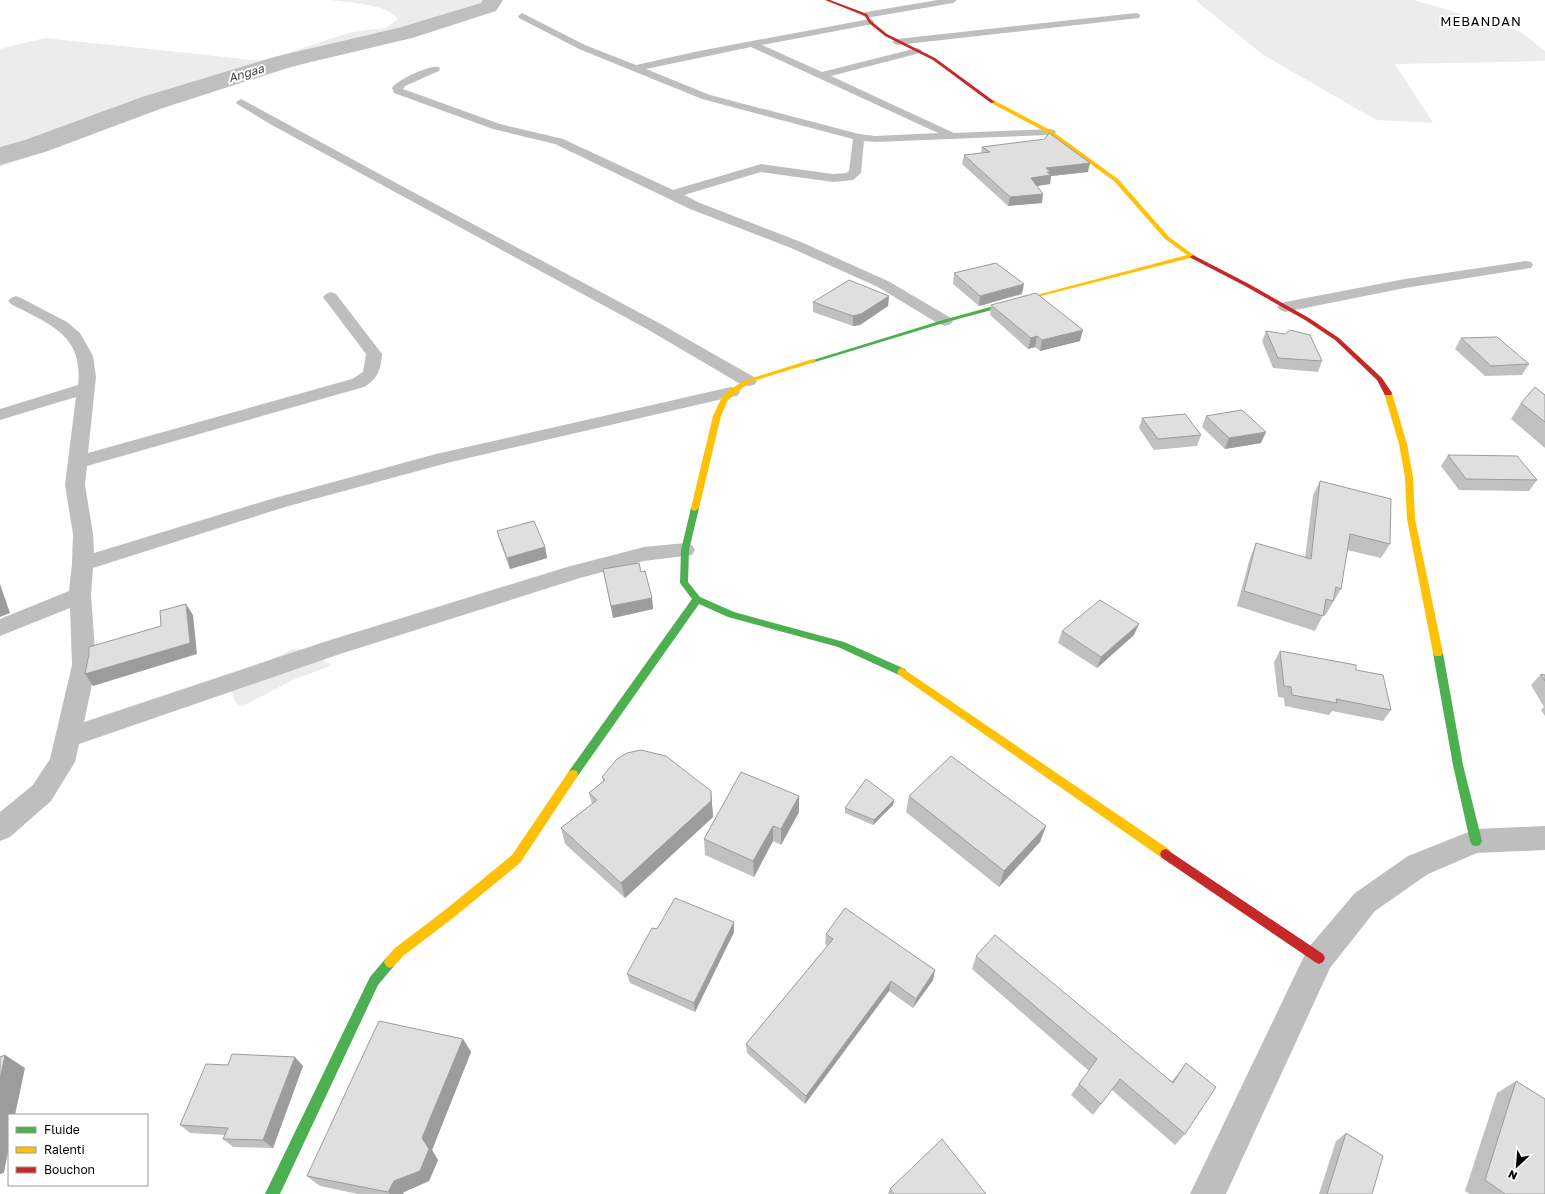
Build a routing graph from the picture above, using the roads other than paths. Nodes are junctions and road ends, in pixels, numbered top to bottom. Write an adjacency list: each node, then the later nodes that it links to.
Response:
1 (827, 0): 7 (street)
2 (912, 0): 4 (street)
3 (953, 0): 4 (street)
4 (922, 5): 7 (street)
5 (522, 16): 11 (street)
6 (1136, 16): 8 (street)
7 (868, 19): 8 (street); 9 (street)
8 (897, 42): 10 (street)
9 (752, 44): 11 (street); 13 (street)
10 (917, 51): 13 (street); 15 (street)
11 (634, 69): 17 (street)
12 (434, 70): 18 (street)
13 (820, 76): 16 (street)
14 (241, 102): 25 (street)
15 (1050, 132): 16 (street); 19 (street)
16 (954, 136): 17 (street)
17 (859, 137): 18 (street)
18 (672, 195): 24 (street)
19 (1190, 256): 23 (street); 24 (street)
20 (1526, 265): 23 (street)
21 (331, 297): 29 (street)
22 (16, 301): 26 (street)
23 (1285, 306): 38 (street)
24 (945, 321): 25 (street)
25 (748, 381): 27 (street)
26 (86, 388): 28 (street); 29 (street)
27 (730, 392): 30 (street); 31 (street)
28 (0, 415)
29 (78, 462): 31 (street)
30 (685, 550): 33 (street); 35 (street)
31 (83, 564): 32 (street)
32 (80, 595): 34 (street); 35 (street)
33 (697, 599): 39 (street); 40 (street)
34 (0, 628)
35 (68, 737): 36 (street)
36 (0, 829)
37 (1545, 838): 38 (street)
38 (1476, 841): 39 (street)
39 (1319, 958): 41 (street)
40 (272, 1194)
41 (1208, 1194)

